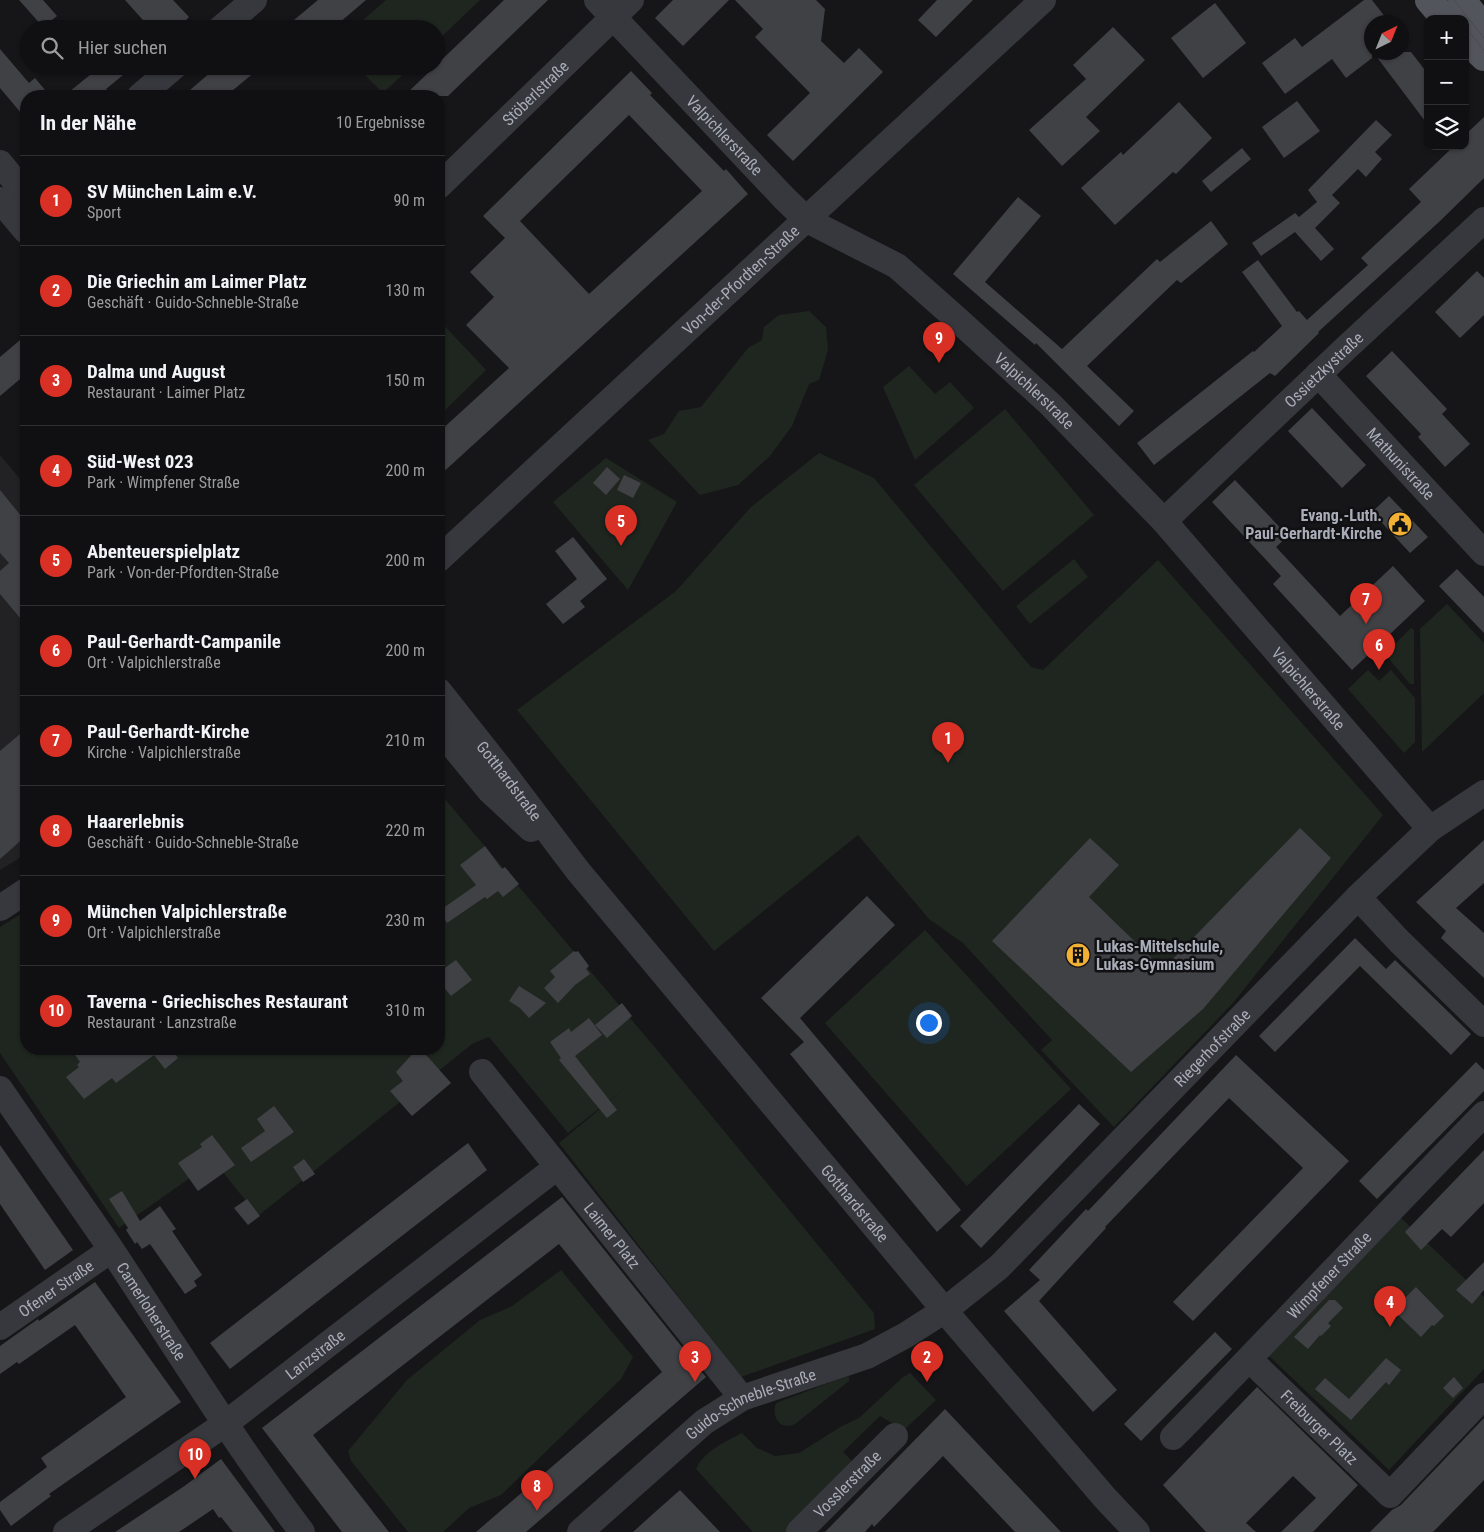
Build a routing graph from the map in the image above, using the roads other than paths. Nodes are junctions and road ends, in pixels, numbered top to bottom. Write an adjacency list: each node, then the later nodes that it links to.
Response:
1 (254, 0): 7 (street)
2 (1043, 0): 16 (street, Von-der-Pfordten-Straße)
3 (1429, 0): 6 (main road)
4 (1462, 0): 8 (main road)
5 (613, 6): 14 (street, Stöberlstraße); 16 (street, Valpichlerstraße)
6 (1442, 15)
7 (231, 20)
8 (1484, 29)
9 (1469, 43): 10 (main road)
10 (1484, 57)
11 (164, 75): 12 (street)
12 (147, 90)
13 (0, 163): 15 (street)
14 (445, 180)
15 (17, 198)
16 (807, 220): 19 (street, Valpichlerstraße); 20 (street, Von-der-Pfordten-Straße)
17 (1484, 220): 18 (street, Ossietzkystraße)
18 (1318, 374): 19 (street, Ossietzkystraße); 21 (street, Mathunistraße)
19 (1164, 521): 25 (street, Valpichlerstraße)
20 (445, 553)
21 (1484, 553)
22 (445, 699): 26 (street, Gotthardstraße)
23 (445, 736): 26 (street, Gotthardstraße)
24 (1484, 793): 25 (street, Riegerhofstraße)
25 (1430, 829): 28 (street, Riegerhofstraße)
26 (578, 871): 36 (street, Gotthardstraße)
27 (20, 895): 29 (street)
28 (1358, 897): 30 (street); 36 (street, Riegerhofstraße)
29 (0, 908)
30 (1484, 1024)
31 (482, 1072): 34 (street, Laimer Platz)
32 (1, 1094): 35 (street, Camerloherstraße)
33 (1484, 1114): 38 (street, Wimpfener Straße)
34 (557, 1166): 40 (street, Laimer Platz); 41 (street, Lanzstraße)
35 (111, 1250): 37 (street, Ofener Straße); 41 (street, Camerloherstraße)
36 (945, 1310): 40 (street, Guido-Schneble-Straße); 48 (street, Gotthardstraße)
37 (0, 1326)
38 (1250, 1359): 39 (street, Freiburger Platz); 43 (street, Wimpfener Straße)
39 (1484, 1396)
40 (742, 1398): 46 (street, Guido-Schneble-Straße)
41 (225, 1424): 44 (street, Lanzstraße); 45 (street, Camerloherstraße)
42 (895, 1436): 47 (street, Vosslerstraße)
43 (1173, 1437)
44 (66, 1532)
45 (302, 1532)
46 (580, 1532)
47 (799, 1532)
48 (1137, 1532)

